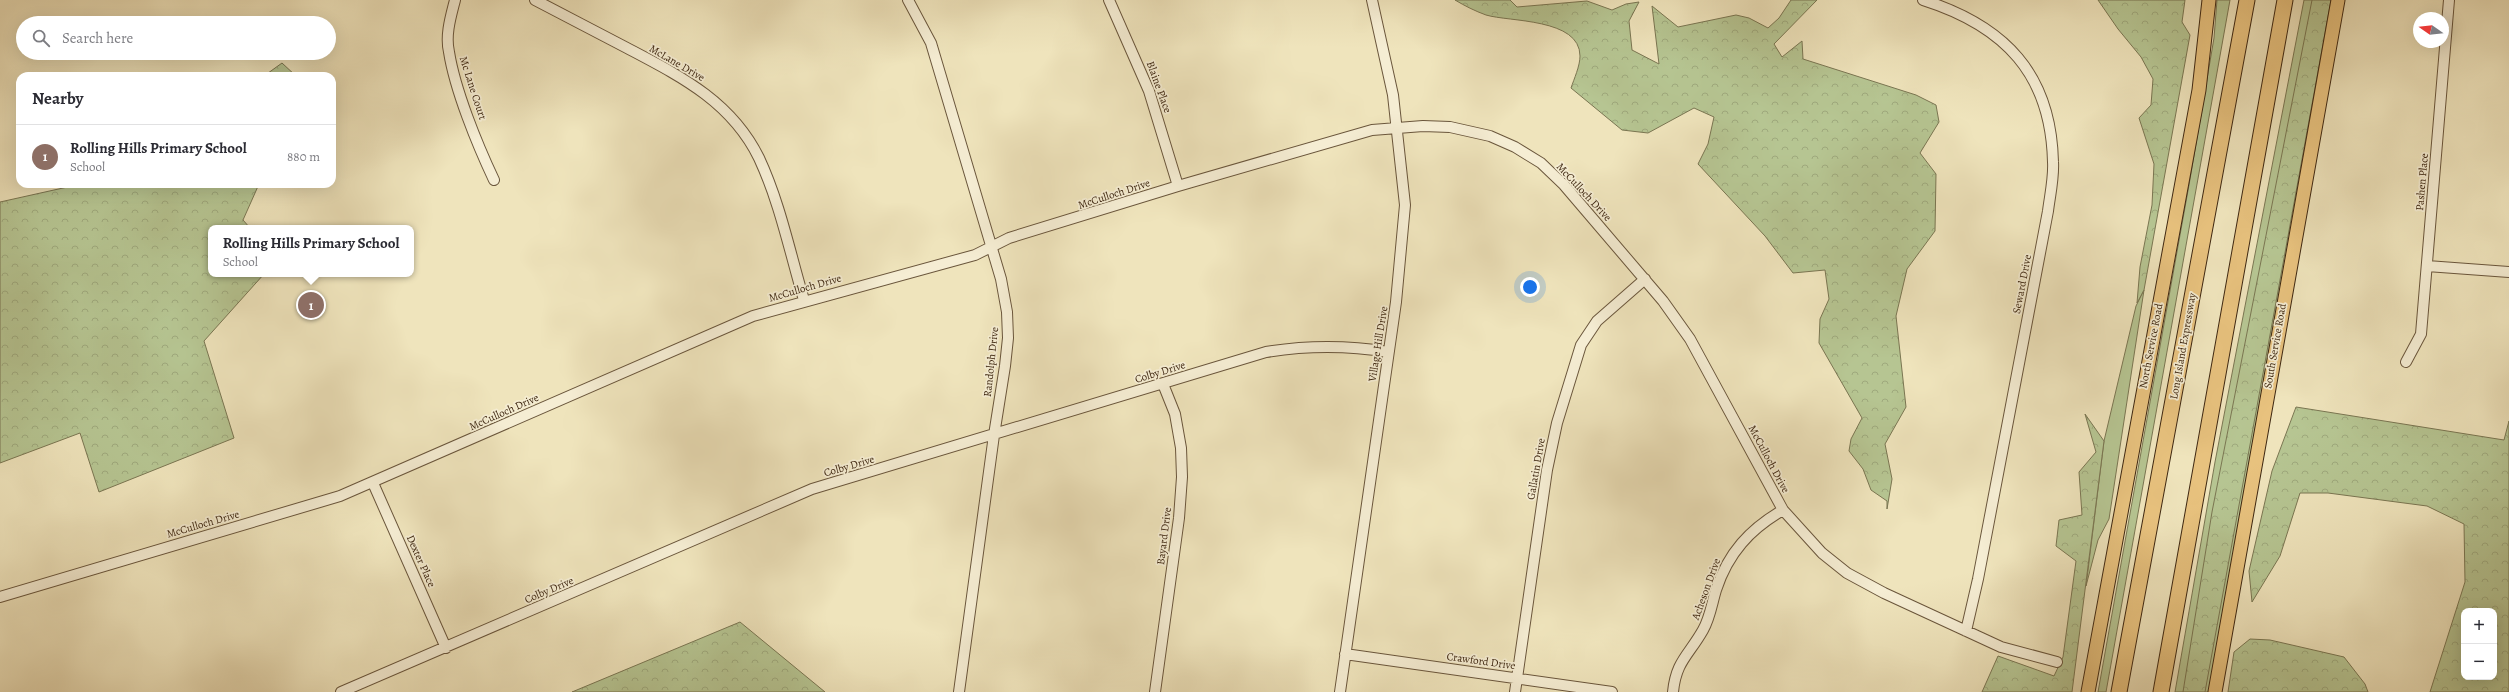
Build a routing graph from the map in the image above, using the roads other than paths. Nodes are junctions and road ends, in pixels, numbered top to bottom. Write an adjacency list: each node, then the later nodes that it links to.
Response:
1 (455, 0): 13 (street, Mc Lane Court)
2 (535, 0): 19 (street, McLane Drive)
3 (908, 0): 15 (street, Randolph Drive)
4 (1109, 0): 14 (street, Blaine Place)
5 (1372, 0): 12 (street, Village Hill Drive)
6 (1923, 0): 27 (street, Seward Drive)
7 (2209, 0): 39 (main road, North Service Road)
8 (2247, 0): 40 (highway, Long Island Expressway)
9 (2285, 0): 41 (highway)
10 (2338, 0): 42 (main road, South Service Road)
11 (2449, 0): 16 (street, Pashen Place)
12 (1398, 128): 14 (street, McCulloch Drive); 18 (street, McCulloch Drive); 20 (street, Village Hill Drive)
13 (494, 180)
14 (1178, 186): 15 (street, McCulloch Drive)
15 (992, 247): 19 (street, McCulloch Drive); 23 (street, Randolph Drive)
16 (2427, 266): 17 (street); 21 (street, Pashen Place)
17 (2509, 272)
18 (1645, 279): 25 (street, McCulloch Drive); 31 (street, Gallatin Drive)
19 (804, 300): 24 (street, McCulloch Drive)
20 (1388, 352): 22 (street, Colby Drive); 29 (street, Village Hill Drive)
21 (2406, 362)
22 (1163, 384): 23 (street, Colby Drive); 34 (street, Bayard Drive)
23 (994, 435): 28 (street, Colby Drive); 33 (street, Randolph Drive)
24 (373, 483): 26 (street, McCulloch Drive); 28 (street, Dexter Place)
25 (1783, 510): 27 (street, McCulloch Drive); 38 (street, Acheson Drive)
26 (0, 597)
27 (1966, 631): 30 (street, McCulloch Drive)
28 (446, 648): 32 (street, Colby Drive)
29 (1345, 654): 31 (street, Crawford Drive); 35 (street, Village Hill Drive)
30 (2057, 662)
31 (1516, 679): 36 (street, Gallatin Drive); 37 (street, Crawford Drive)
32 (342, 692)
33 (959, 692)
34 (1155, 692)
35 (1340, 692)
36 (1515, 692)
37 (1612, 692)
38 (1673, 692)
39 (2088, 692)
40 (2119, 692)
41 (2161, 692)
42 (2215, 692)

